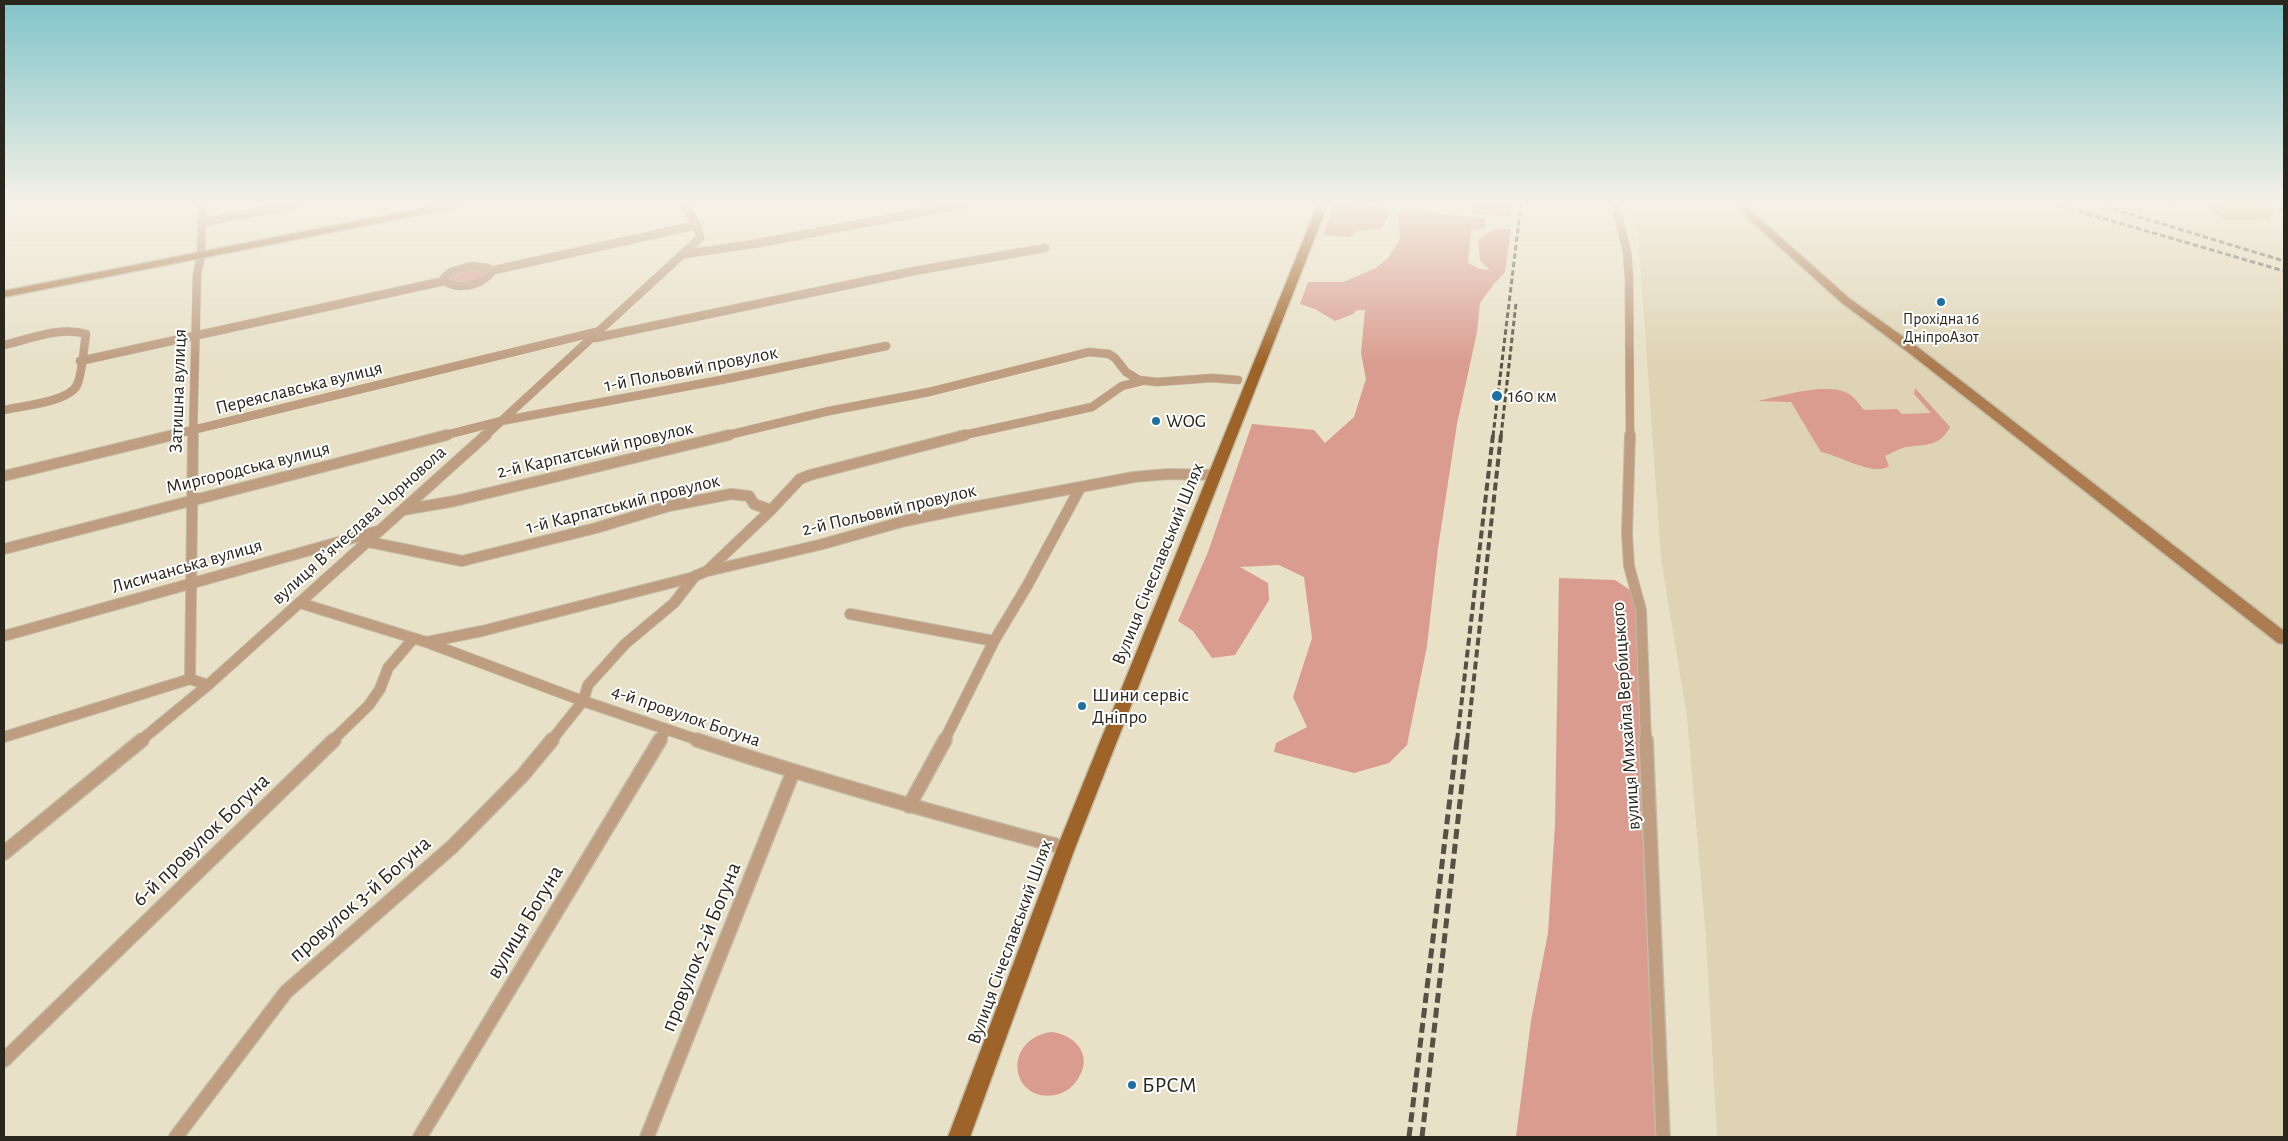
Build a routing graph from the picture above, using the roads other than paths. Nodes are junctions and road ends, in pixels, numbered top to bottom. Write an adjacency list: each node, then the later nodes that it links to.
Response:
1 (189, 257): 11 (street)
2 (200, 257): 15 (street, Затишна вулиця)
3 (552, 257): 9 (street)
4 (681, 257): 12 (street, вулиця Вʼячеслава Чорновола)
5 (990, 257): 14 (street)
6 (1302, 257): 25 (main road, Вулиця Січеславський Шлях)
7 (1627, 257): 57 (street, вулиця Михайла Вербицького)
8 (1797, 257): 40 (street)
9 (490, 271): 10 (street); 10 (street)
10 (444, 281): 15 (street)
11 (4, 294)
12 (612, 321): 13 (street, вулиця Вʼячеслава Чорновола); 14 (street)
13 (602, 331): 16 (street, вулиця Вʼячеслава Чорновола); 24 (street, Переяславська вулиця)
14 (623, 333): 16 (street)
15 (196, 335): 19 (street); 24 (street, Затишна вулиця)
16 (594, 338): 23 (street, вулиця Вʼячеслава Чорновола)
17 (4, 345): 19 (street)
18 (886, 346): 23 (street, 1-й Польовий провулок)
19 (80, 361): 22 (street)
20 (1143, 380): 21 (street); 29 (street, 2-й Карпатський провулок); 30 (street)
21 (1238, 380)
22 (4, 410)
23 (501, 421): 28 (street, Миргородська вулиця); 29 (street, вулиця Вʼячеслава Чорновола)
24 (192, 431): 26 (street, Переяславська вулиця); 28 (street, Затишна вулиця)
25 (1215, 475): 27 (street, 2-й Польовий провулок); 50 (main road, Вулиця Січеславський Шлях)
26 (4, 476)
27 (1080, 488): 34 (street, 2-й Польовий провулок); 42 (street)
28 (192, 500): 33 (street, Миргородська вулиця); 36 (street, Затишна вулиця)
29 (403, 510): 31 (street, вулиця Вʼячеслава Чорновола)
30 (771, 510): 32 (street, 1-й Карпатський провулок); 34 (street)
31 (380, 530): 32 (street, вулиця Вʼячеслава Чорновола); 36 (street, Лисичанська вулиця)
32 (369, 542): 37 (street, вулиця Вʼячеслава Чорновола)
33 (4, 549)
34 (707, 571): 35 (street)
35 (695, 576): 41 (street); 45 (street, провулок 3-й Богуна)
36 (192, 583): 39 (street, Лисичанська вулиця); 43 (street, Затишна вулиця)
37 (300, 603): 41 (street, 4-й провулок Богуна); 44 (street, вулиця Вʼячеслава Чорновола)
38 (850, 614): 42 (street)
39 (4, 636)
40 (2284, 639)
41 (419, 641): 45 (street, 4-й провулок Богуна); 52 (street, 6-й провулок Богуна)
42 (994, 641): 49 (street)
43 (190, 680): 44 (street); 47 (street)
44 (208, 685): 51 (street, вулиця Вʼячеслава Чорновола)
45 (582, 701): 46 (street, 4-й провулок Богуна); 53 (street, провулок 3-й Богуна)
46 (666, 729): 48 (street, 4-й провулок Богуна); 54 (street, вулиця Богуна)
47 (4, 737)
48 (793, 772): 49 (street, 4-й провулок Богуна); 55 (street, провулок 2-й Богуна)
49 (909, 806): 50 (street, 4-й провулок Богуна)
50 (1066, 848): 56 (main road, Вулиця Січеславський Шлях)
51 (4, 853)
52 (4, 1060)
53 (176, 1137)
54 (420, 1137)
55 (647, 1137)
56 (960, 1137)
57 (1663, 1137)

